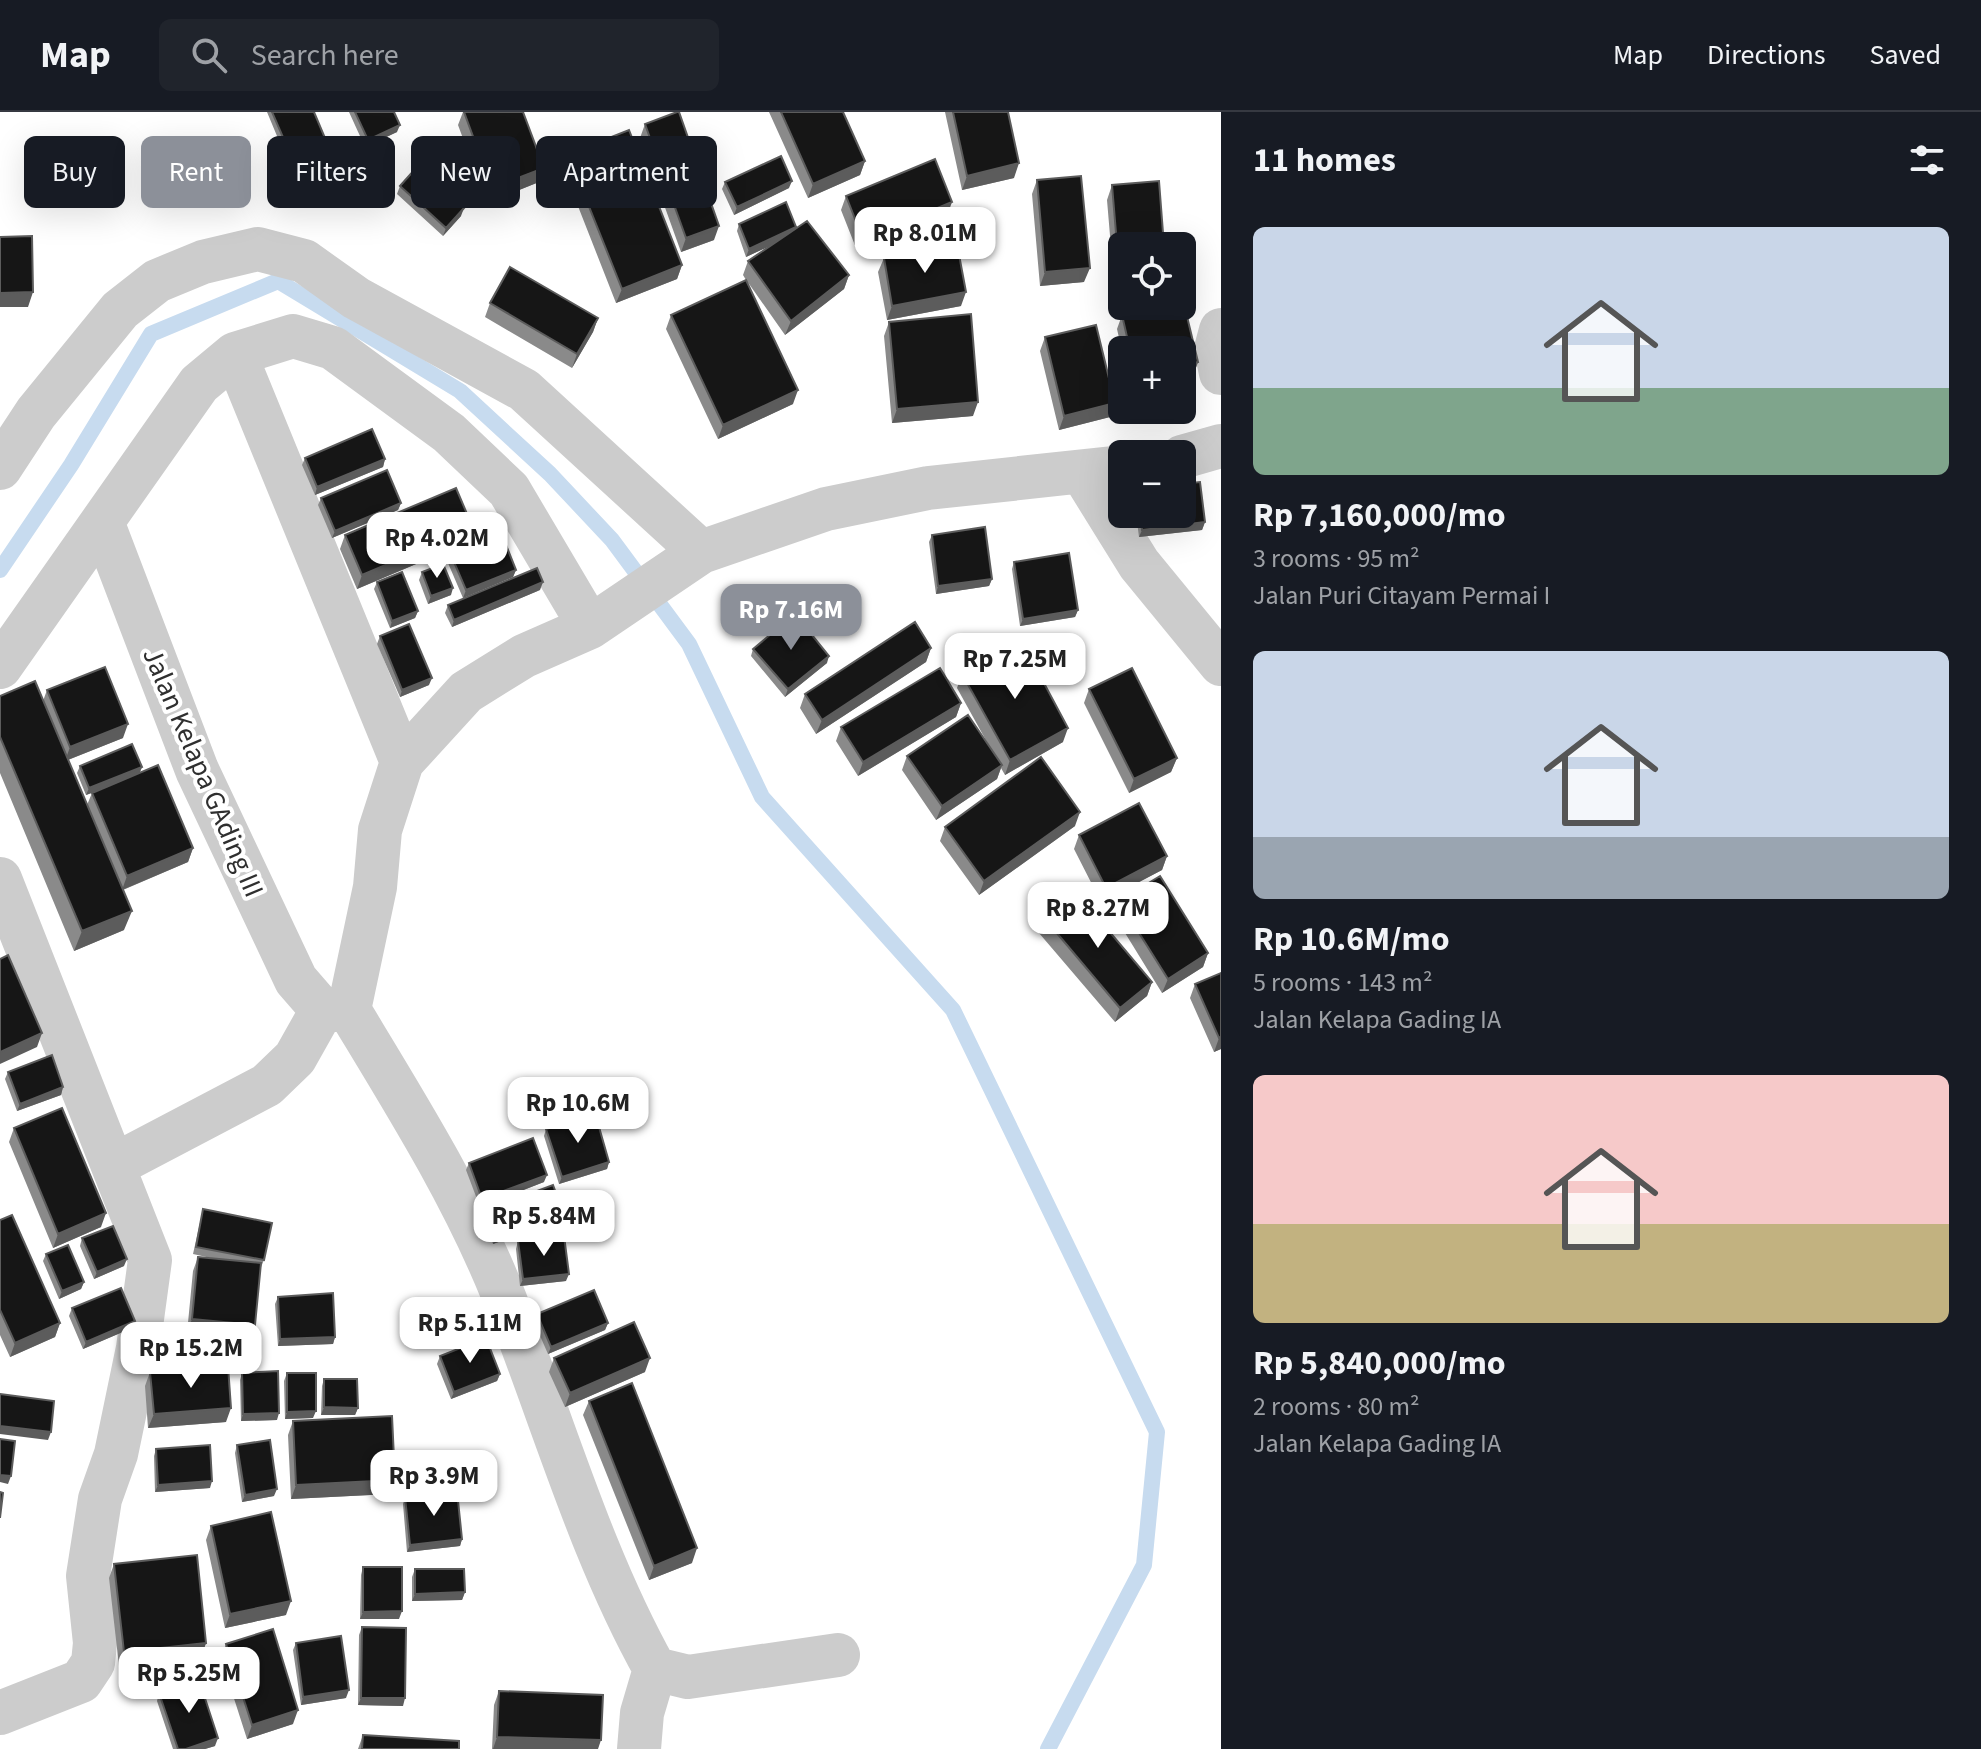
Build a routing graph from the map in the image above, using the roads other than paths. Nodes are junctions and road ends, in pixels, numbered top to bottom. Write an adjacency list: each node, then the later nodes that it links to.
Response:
1 (1221, 330): 3 (street)
2 (235, 354): 8 (street); 10 (street); 13 (street)
3 (1221, 373)
4 (1221, 446): 5 (street)
5 (1196, 453)
6 (0, 468): 9 (street)
7 (1102, 469): 9 (street); 11 (street)
8 (103, 524): 12 (street); 15 (street, Jalan Kelapa GAding III)
9 (691, 558): 10 (street)
10 (607, 616): 13 (street)
11 (1221, 664)
12 (0, 667)
13 (402, 762): 15 (street)
14 (0, 879): 16 (street)
15 (336, 1010): 16 (street); 18 (street, Jalan Kelapa GAding III)
16 (113, 1166): 19 (street)
17 (838, 1655): 18 (street)
18 (655, 1669): 20 (street)
19 (0, 1713)
20 (639, 1749)

